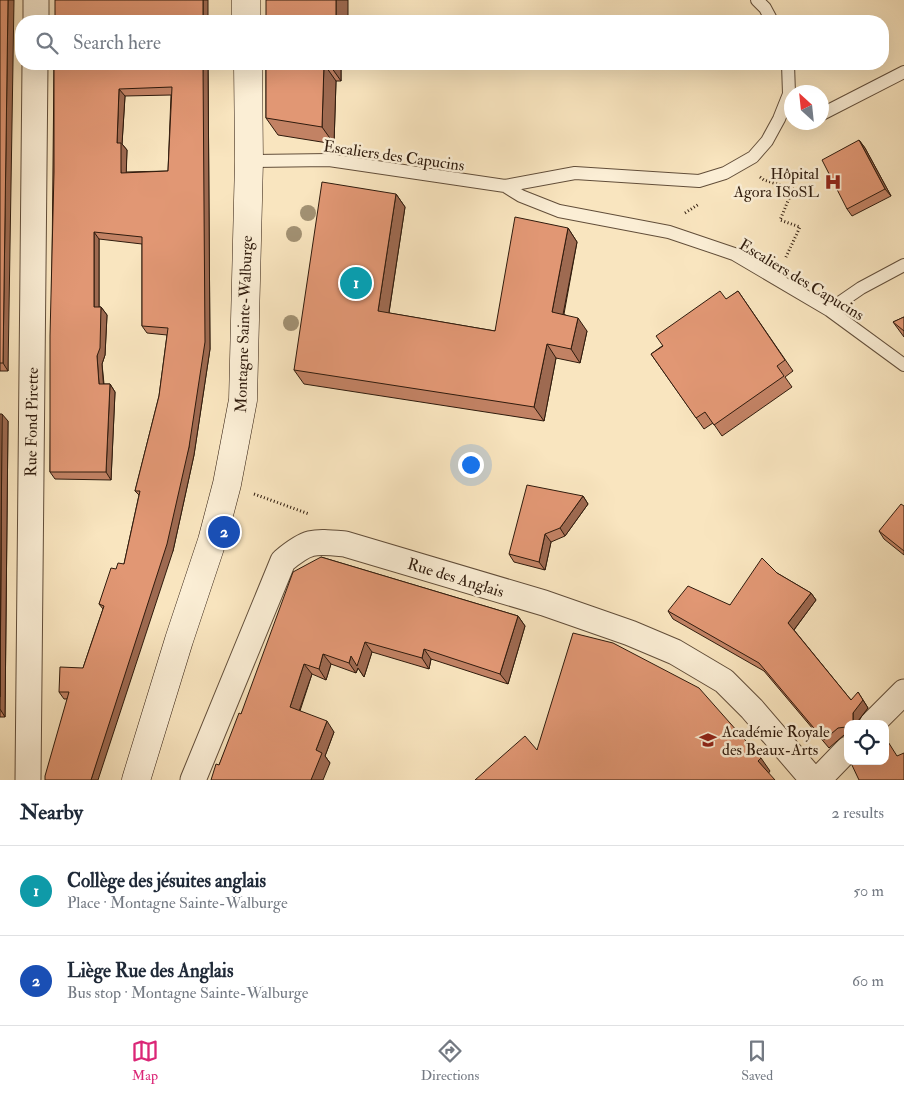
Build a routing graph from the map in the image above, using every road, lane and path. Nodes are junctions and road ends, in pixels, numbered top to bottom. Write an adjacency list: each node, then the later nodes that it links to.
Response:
1 (36, 0): 4 (street)
2 (246, 0): 5 (street)
3 (757, 0): 6 (lane)
4 (36, 15)
5 (246, 15)
6 (769, 15)
7 (35, 70): 26 (street, Rue Fond Pirette)
8 (248, 70): 14 (street, Montagne Sainte-Walburge)
9 (788, 70): 11 (lane, Escaliers des Capucins)
10 (904, 72): 12 (lane)
11 (789, 85)
12 (829, 110)
13 (784, 121): 15 (lane, Escaliers des Capucins)
14 (249, 161): 16 (lane, Escaliers des Capucins); 21 (street, Montagne Sainte-Walburge)
15 (743, 163): 16 (lane, Escaliers des Capucins); 18 (path)
16 (505, 186): 18 (lane, Escaliers des Capucins)
17 (904, 265): 19 (lane)
18 (776, 279): 19 (lane, Escaliers des Capucins)
19 (829, 310): 20 (lane, Escaliers des Capucins)
20 (904, 365)
21 (227, 484): 22 (path); 27 (street, Montagne Sainte-Walburge)
22 (317, 516)
23 (904, 692): 24 (street)
24 (876, 720)
25 (844, 753): 30 (street)
26 (28, 780)
27 (136, 780)
28 (192, 780): 29 (street, Rue des Anglais)
29 (813, 780)
30 (818, 780)

